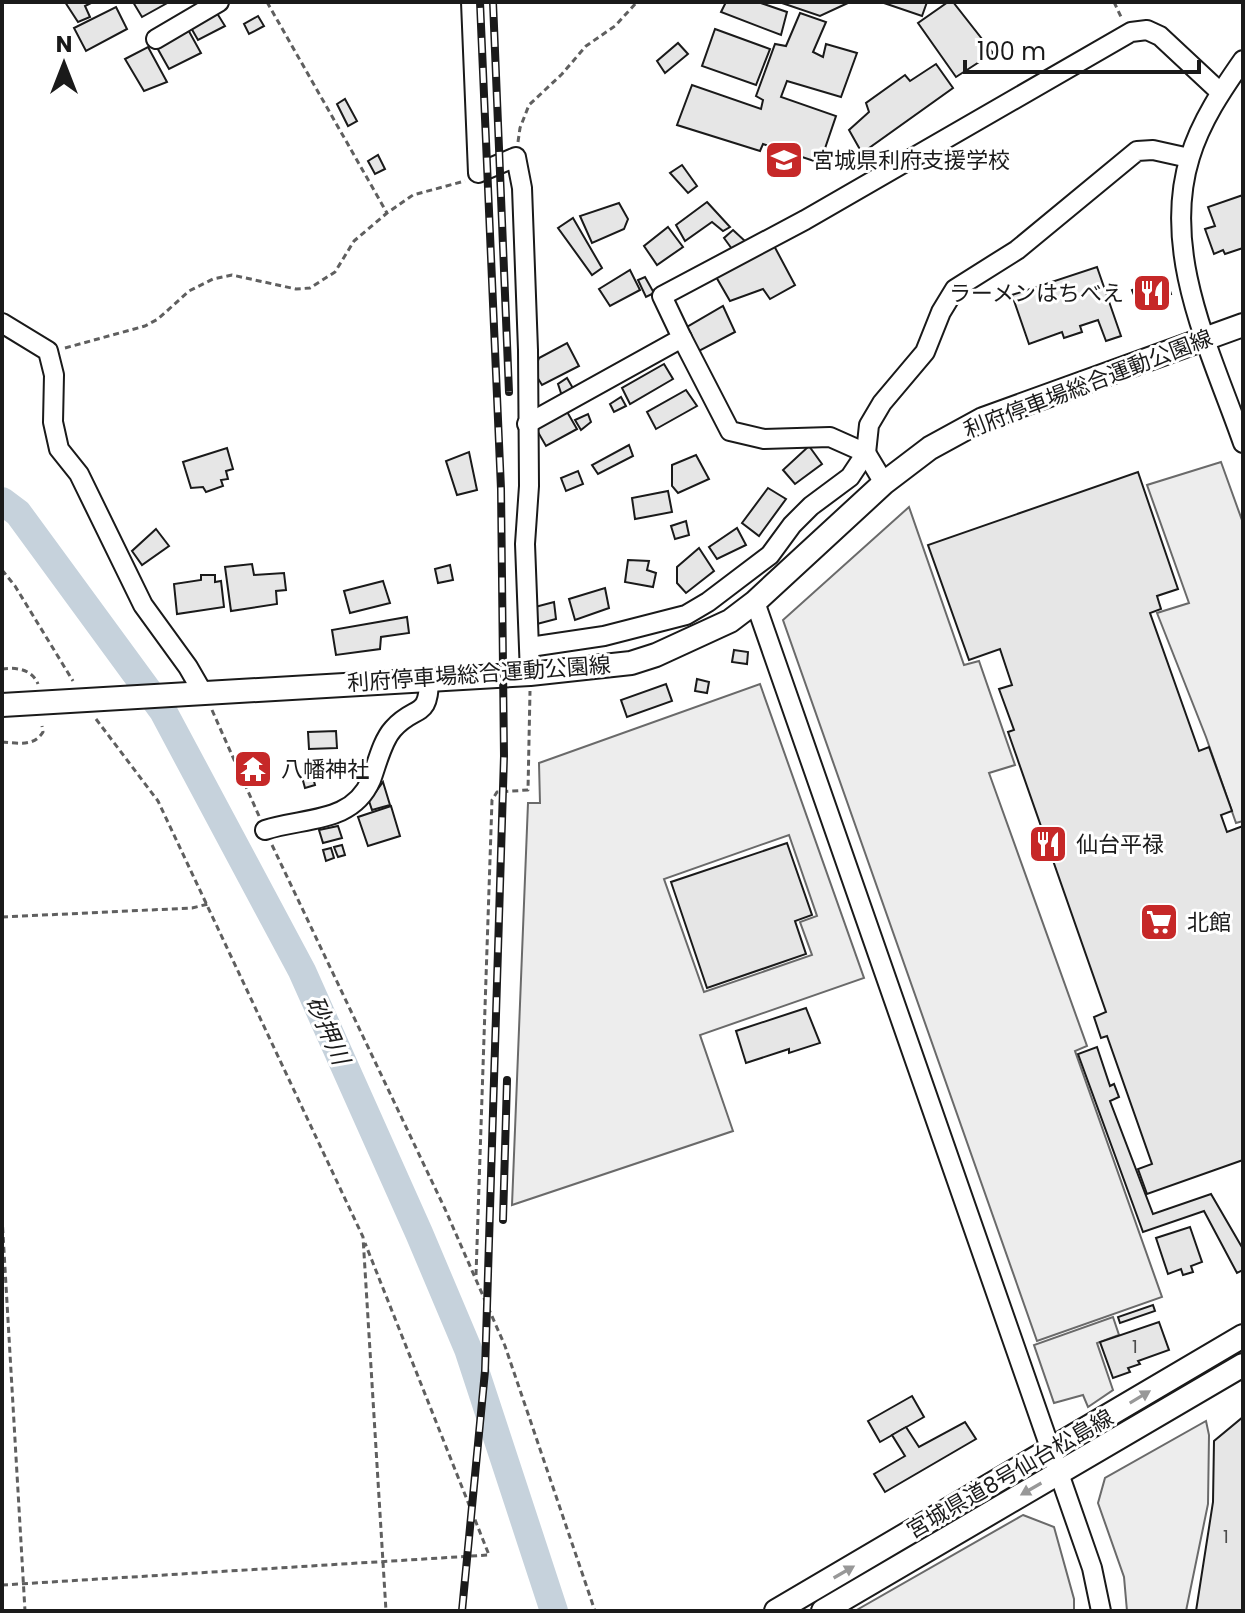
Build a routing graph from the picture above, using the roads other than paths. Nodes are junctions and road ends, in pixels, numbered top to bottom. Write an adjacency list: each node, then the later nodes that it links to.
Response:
1 (219, 2): 3 (street)
2 (471, 2): 11 (street)
3 (156, 39)
4 (1243, 60): 5 (street)
5 (1220, 92): 6 (street); 9 (street)
6 (1189, 158): 10 (street); 13 (street)
7 (2, 323): 19 (street)
8 (1243, 325): 10 (main road, 利府停車場総合運動公園線)
9 (682, 338): 11 (street); 13 (street)
10 (1206, 338): 12 (street); 14 (main road, 利府停車場総合運動公園線)
11 (527, 424): 16 (street)
12 (1243, 443)
13 (866, 453): 14 (street); 16 (street)
14 (884, 483): 15 (main road, 利府停車場総合運動公園線)
15 (755, 602): 17 (main road, 利府停車場総合運動公園線); 24 (street)
16 (530, 647): 17 (street)
17 (530, 674): 18 (main road, 利府停車場総合運動公園線)
18 (429, 679): 19 (main road, 利府停車場総合運動公園線); 21 (street)
19 (194, 693): 20 (main road, 利府停車場総合運動公園線)
20 (2, 705)
21 (265, 830)
22 (1243, 1336): 24 (main road, 宮城県道8号仙台松島線, one-way to 22)
23 (1243, 1365): 25 (main road, 宮城県道8号仙台松島線)
24 (1052, 1451): 25 (street); 26 (main road, 宮城県道8号仙台松島線, one-way to 24)
25 (1059, 1473): 27 (main road, 宮城県道8号仙台松島線, one-way to 27); 28 (street)
26 (776, 1611)
27 (823, 1611)
28 (1101, 1611)

